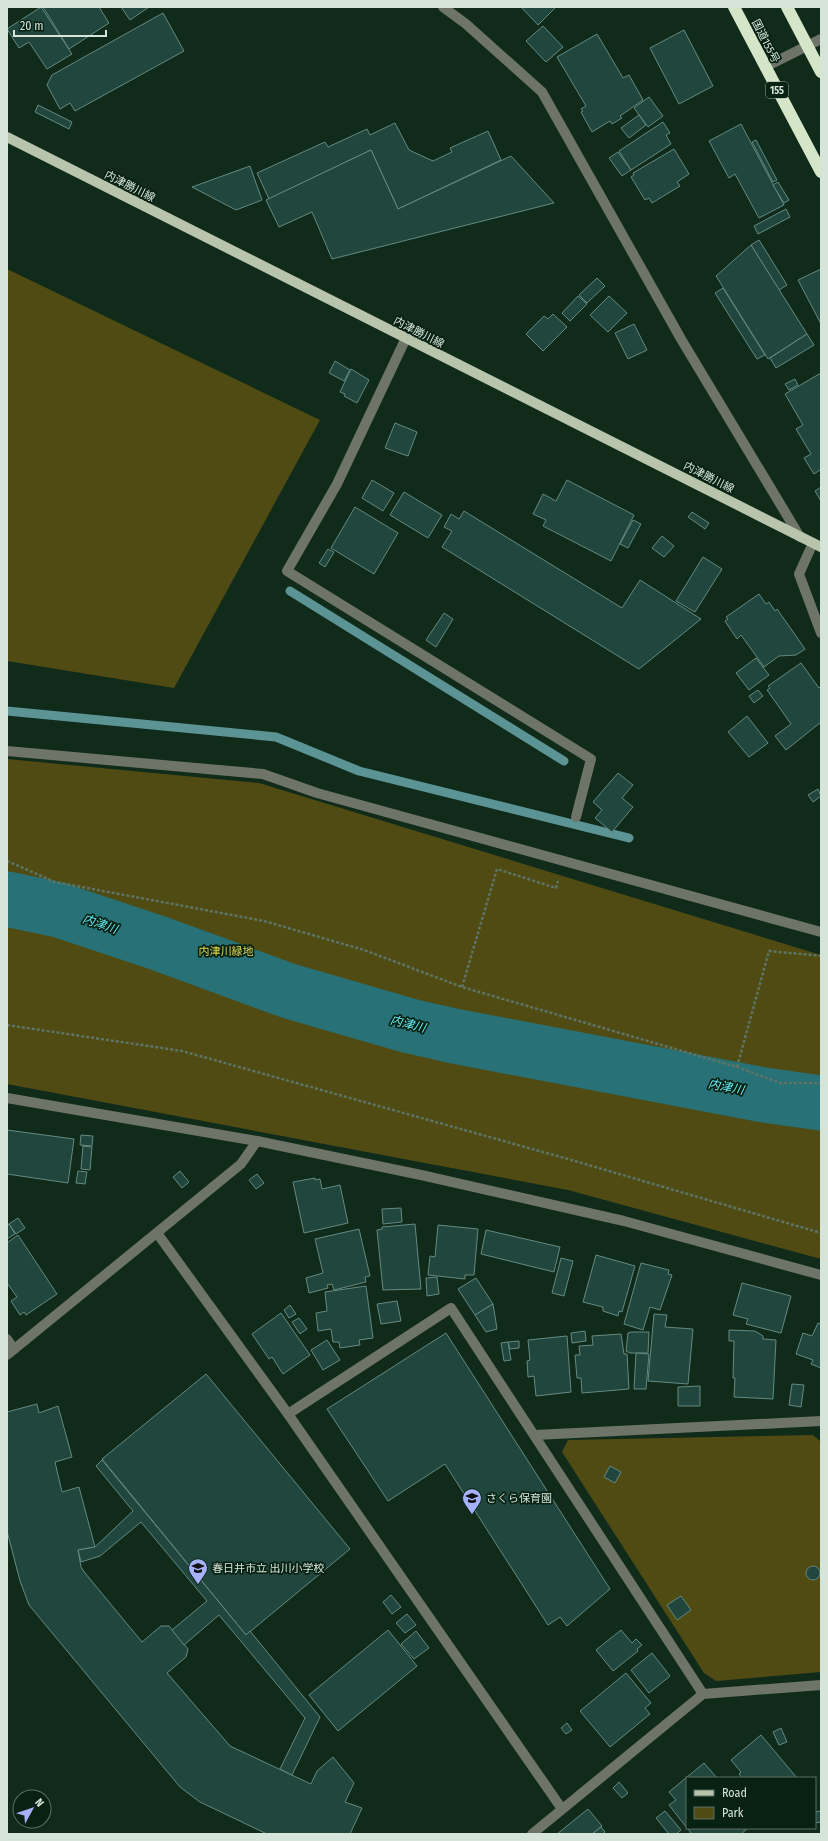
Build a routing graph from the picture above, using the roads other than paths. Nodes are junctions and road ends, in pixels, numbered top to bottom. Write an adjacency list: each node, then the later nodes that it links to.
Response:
1 (443, 7): 11 (street)
2 (734, 7): 6 (highway, 国道155号 / 155)
3 (787, 7): 5 (highway)
4 (821, 39): 5 (street)
5 (807, 46): 6 (street); 7 (highway)
6 (765, 67): 9 (highway, 国道155号 / 155)
7 (821, 72)
8 (7, 137): 10 (main road, 内津勝川線)
9 (821, 172)
10 (406, 338): 11 (main road, 内津勝川線); 15 (street)
11 (800, 537): 12 (main road, 内津勝川線)
12 (817, 545): 13 (street)
13 (821, 633)
14 (7, 751): 16 (street)
15 (576, 817)
16 (821, 932)
17 (7, 1098): 18 (street)
18 (256, 1141): 19 (street); 20 (street)
19 (157, 1233): 22 (street); 23 (street)
20 (821, 1275)
21 (7, 1339): 22 (street)
22 (10, 1352)
23 (288, 1414): 25 (street); 28 (street)
24 (821, 1421): 25 (street)
25 (535, 1435): 27 (street)
26 (821, 1685): 27 (street)
27 (703, 1694): 28 (street)
28 (562, 1809): 29 (street)
29 (532, 1834)

